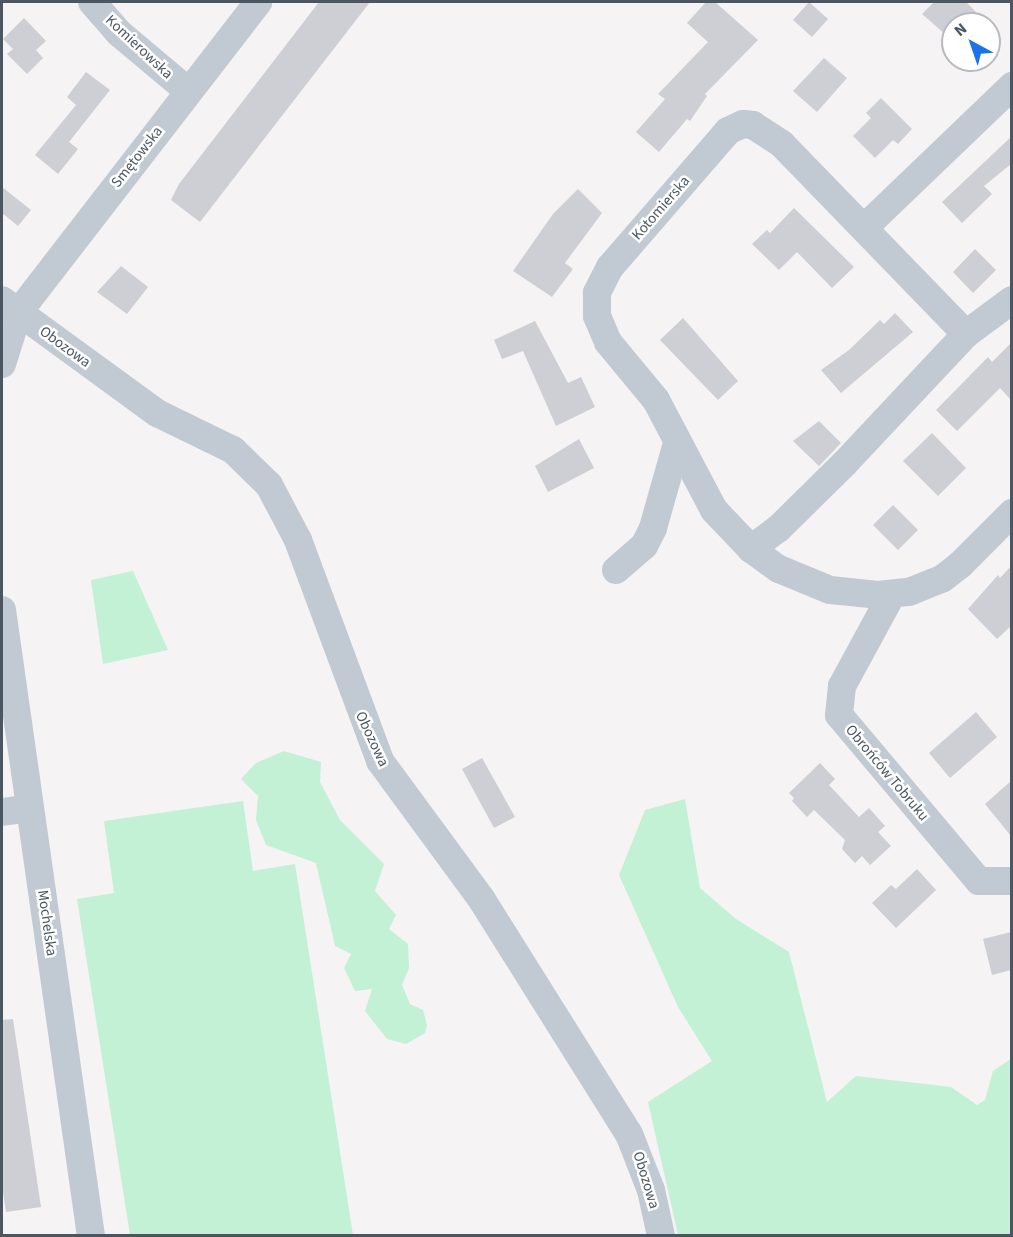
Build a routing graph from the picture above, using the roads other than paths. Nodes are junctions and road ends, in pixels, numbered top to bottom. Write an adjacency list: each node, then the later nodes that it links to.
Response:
1 (92, 2): 4 (street, Komierowska)
2 (258, 2): 4 (street, Smętowska)
3 (1011, 86): 5 (street)
4 (188, 91): 7 (street, Smętowska)
5 (865, 227): 8 (street, Kotomierska); 10 (street, Kotomierska)
6 (1011, 300): 8 (street)
7 (10, 306): 9 (street); 20 (street, Obozowa)
8 (966, 334): 12 (street)
9 (2, 364)
10 (677, 443): 12 (street, Kotomierska); 13 (street)
11 (1011, 513): 14 (street)
12 (751, 549): 14 (street, Kotomierska)
13 (616, 570)
14 (892, 594): 18 (street, Obrońców Tobruku)
15 (2, 610): 16 (street, Mochelska)
16 (30, 808): 17 (street); 19 (street, Mochelska)
17 (2, 812)
18 (1011, 881)
19 (92, 1236)
20 (661, 1236)

